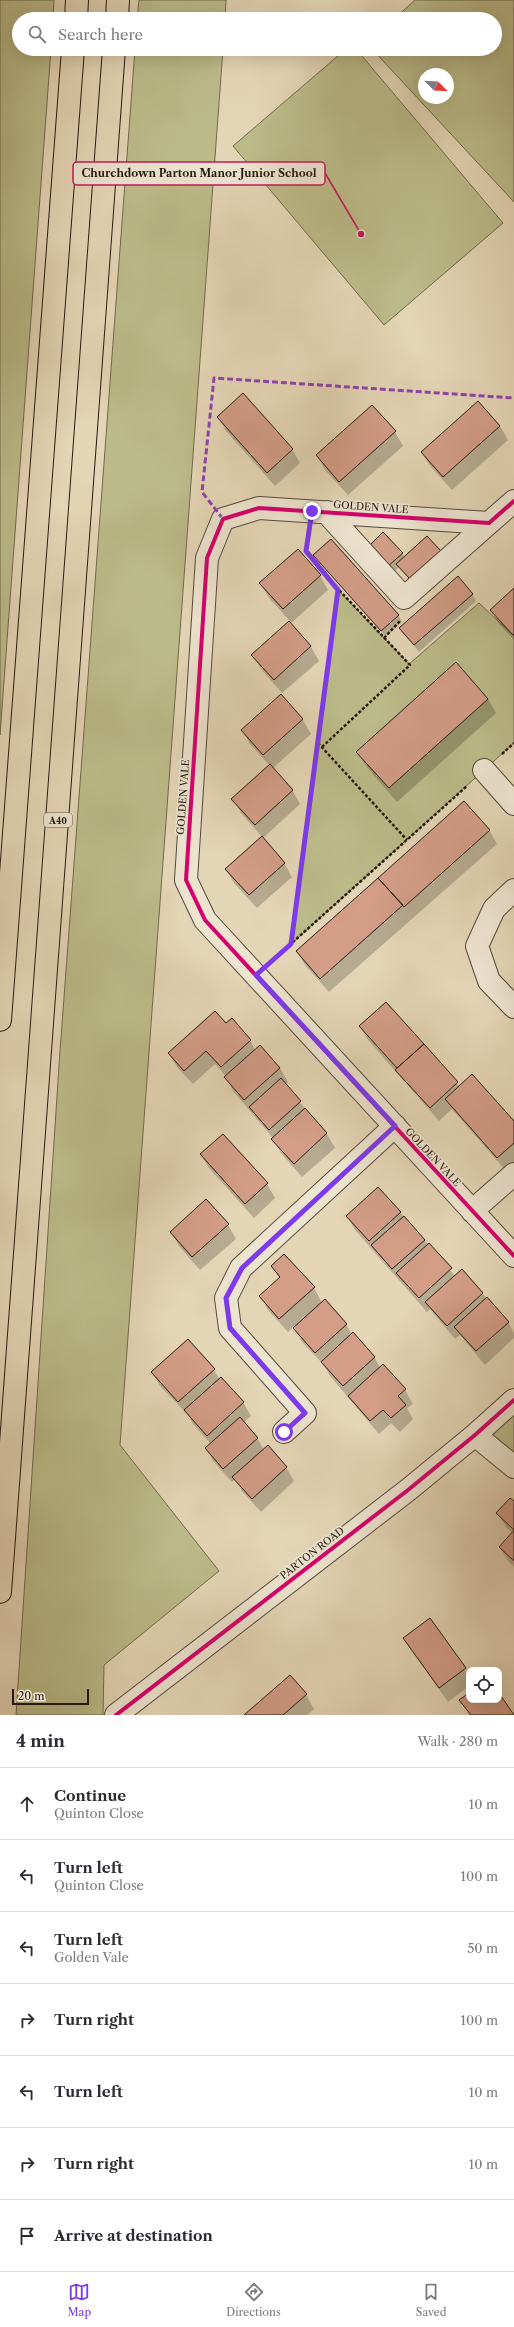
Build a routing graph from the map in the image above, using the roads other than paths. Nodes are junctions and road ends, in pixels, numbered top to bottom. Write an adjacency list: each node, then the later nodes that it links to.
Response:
1 (77, 0): 3 (highway)
2 (118, 0): 4 (highway)
3 (76, 12)
4 (117, 12)
5 (72, 56): 14 (highway)
6 (113, 56): 23 (highway, A40)
7 (514, 501): 9 (street)
8 (319, 511): 9 (street, GOLDEN VALE); 9 (street); 15 (street, GOLDEN VALE)
9 (489, 523)
10 (484, 770): 11 (street)
11 (514, 804)
12 (514, 890): 13 (street)
13 (514, 1007)
14 (0, 1020)
15 (395, 1126): 17 (street, GOLDEN VALE); 20 (street)
16 (514, 1174): 17 (street)
17 (472, 1211): 18 (street, GOLDEN VALE)
18 (514, 1256)
19 (514, 1400): 21 (street, PARTON ROAD)
20 (284, 1432)
21 (475, 1435): 22 (street); 24 (street, PARTON ROAD)
22 (514, 1467)
23 (0, 1592)
24 (116, 1715)

